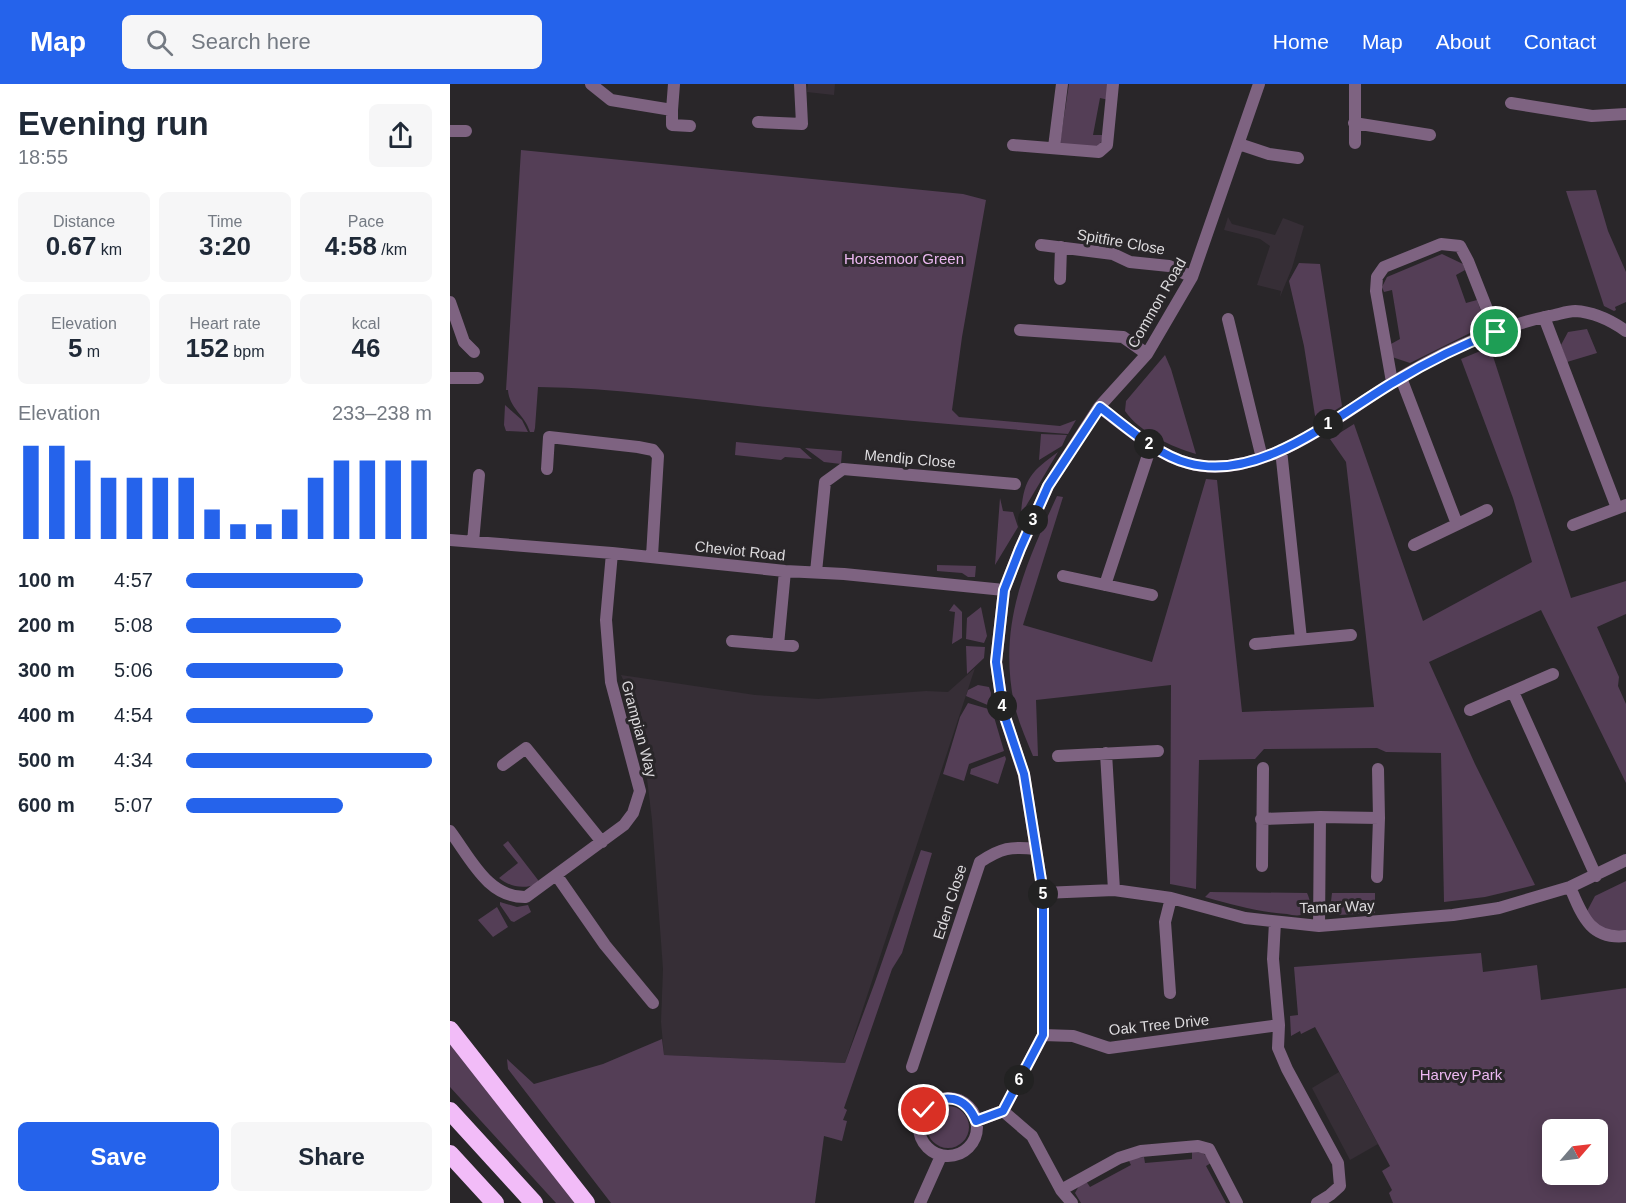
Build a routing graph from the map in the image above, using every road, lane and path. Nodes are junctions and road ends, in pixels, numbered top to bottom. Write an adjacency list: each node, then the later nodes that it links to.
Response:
1 (591, 84): 9 (street)
2 (674, 84): 9 (street)
3 (800, 84): 11 (street)
4 (1062, 84): 20 (street)
5 (1113, 84): 20 (street)
6 (1259, 84): 18 (street, Common Road)
7 (1355, 84): 12 (street)
8 (1511, 103): 10 (street)
9 (672, 110): 13 (street)
10 (1626, 114)
11 (758, 122)
12 (1354, 123): 16 (street); 17 (street)
13 (690, 126)
14 (450, 131): 15 (street)
15 (466, 131)
16 (1430, 135)
17 (1355, 143)
18 (1239, 144): 21 (street); 24 (street, Common Road)
19 (1013, 145): 20 (street)
20 (1054, 147)
21 (1298, 158)
22 (1041, 245): 23 (street, Spitfire Close)
23 (1060, 248): 24 (street, Spitfire Close); 25 (street)
24 (1192, 277): 33 (street, Common Road)
25 (1060, 279)
26 (450, 302): 32 (street)
27 (1544, 317): 30 (street); 31 (street); 44 (street)
28 (1228, 319): 40 (street)
29 (1020, 330): 33 (street)
30 (1626, 331)
31 (1496, 332): 36 (street); 36 (street)
32 (474, 352)
33 (1147, 354): 37 (street, Common Road)
34 (450, 378): 35 (street)
35 (478, 378)
36 (1397, 380): 39 (street); 46 (street)
37 (1100, 407): 38 (street); 57 (street, Common Road)
38 (1151, 446): 40 (street); 56 (street)
39 (1281, 450): 40 (street); 60 (street)
40 (1262, 458)
41 (547, 469): 52 (street)
42 (479, 475): 49 (street)
43 (1015, 484): 54 (street, Mendip Close)
44 (1622, 506): 47 (street)
45 (1487, 510): 46 (street)
46 (1457, 524): 50 (street)
47 (1573, 525)
48 (450, 540): 49 (street, Cheviot Road)
49 (472, 542): 51 (street, Cheviot Road)
50 (1414, 545)
51 (612, 553): 52 (street, Cheviot Road); 78 (street, Grampian Way)
52 (652, 556): 53 (street, Cheviot Road)
53 (785, 571): 54 (street, Cheviot Road); 63 (street)
54 (816, 572): 57 (street, Cheviot Road)
55 (1063, 576): 56 (street)
56 (1105, 585): 58 (street)
57 (1004, 590): 79 (street, Common Road)
58 (1152, 595)
59 (1351, 635): 60 (street)
60 (1301, 639): 62 (street)
61 (732, 641): 63 (street)
62 (1255, 644)
63 (778, 645): 64 (street)
64 (793, 646)
65 (1553, 674): 66 (street)
66 (1513, 692): 67 (street); 83 (street)
67 (1470, 710)
68 (1158, 751): 69 (street)
69 (1106, 753): 70 (street); 86 (street)
70 (1058, 756)
71 (503, 765): 78 (street)
72 (1263, 768): 76 (street)
73 (1378, 769): 75 (street)
74 (1320, 817): 75 (street); 76 (street); 90 (street)
75 (1379, 818): 84 (street)
76 (1262, 819): 81 (street)
77 (450, 831): 82 (street, Grampian Way)
78 (602, 842): 82 (street, Grampian Way)
79 (1036, 849): 87 (street, Common Road); 97 (street, Eden Close)
80 (1626, 860): 83 (street, Tamar Way)
81 (1262, 866)
82 (557, 876): 93 (street)
83 (1596, 876): 85 (street, Tamar Way)
84 (1377, 878)
85 (1570, 887): 90 (street, Tamar Way); 91 (street)
86 (1114, 890): 87 (street, Tamar Way); 88 (street, Tamar Way)
87 (1043, 893): 96 (street, Common Road)
88 (1171, 898): 89 (street, Tamar Way); 92 (street)
89 (1275, 922): 90 (street, Tamar Way); 94 (street)
90 (1320, 926)
91 (1626, 936)
92 (1170, 993)
93 (653, 1003)
94 (1278, 1025): 96 (street, Oak Tree Drive); 110 (street)
95 (450, 1030): 106 (highway)
96 (1043, 1035): 99 (street, Common Road)
97 (912, 1066)
98 (450, 1111): 105 (highway)
99 (1003, 1111): 100 (street); 103 (street)
100 (976, 1121): 102 (street); 102 (street)
101 (450, 1154): 104 (highway)
102 (941, 1156): 107 (street)
103 (1061, 1190): 108 (street); 109 (street)
104 (495, 1203)
105 (534, 1203)
106 (585, 1203)
107 (920, 1203)
108 (1072, 1203)
109 (1237, 1203)
110 (1317, 1203)

